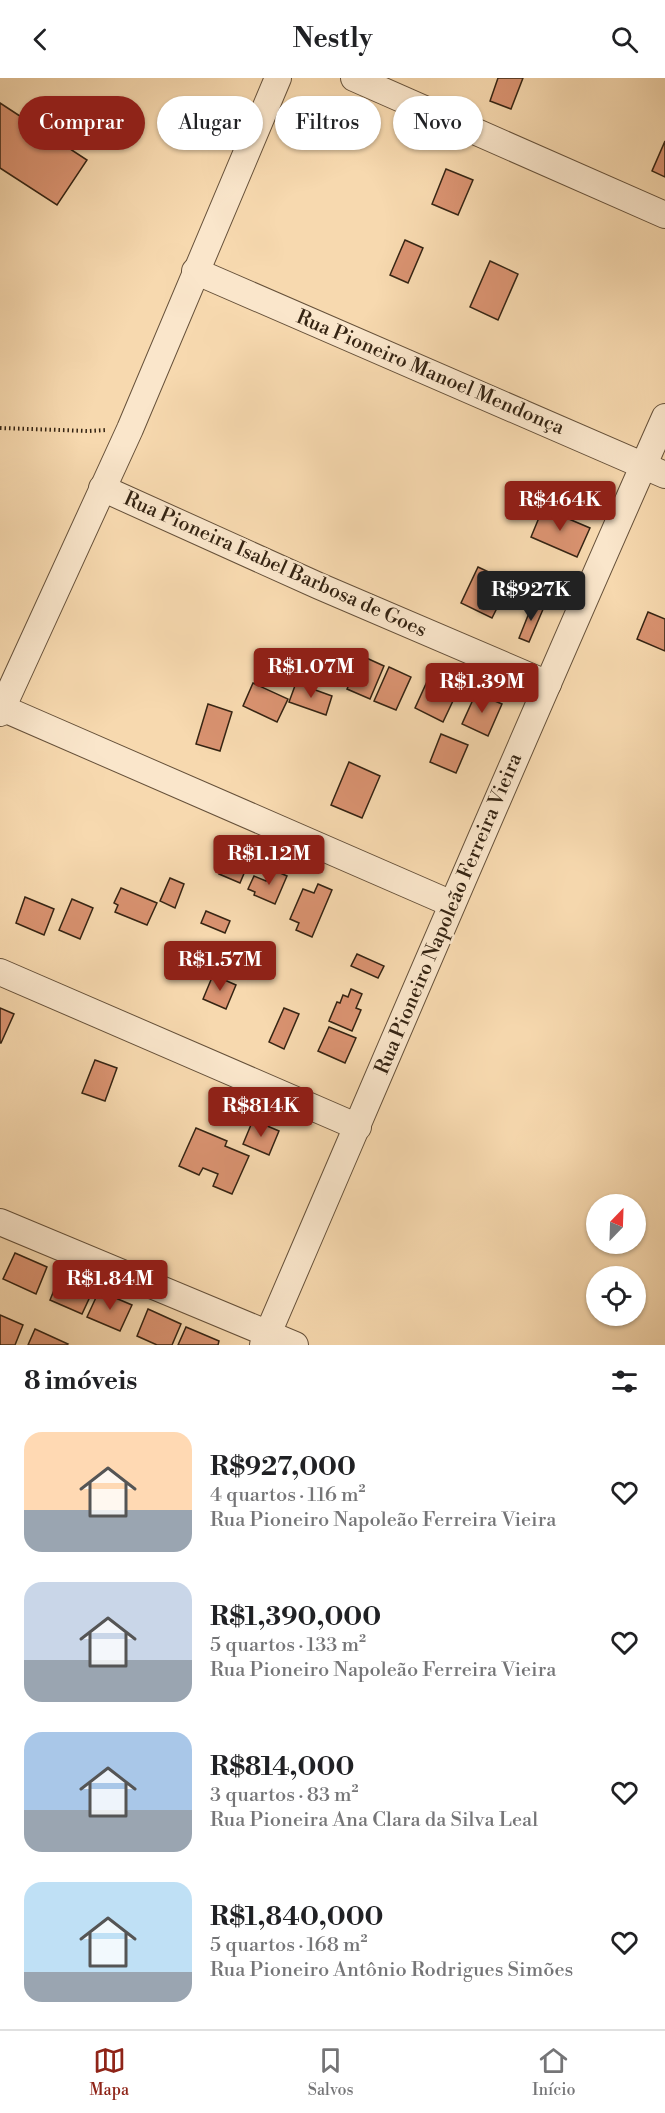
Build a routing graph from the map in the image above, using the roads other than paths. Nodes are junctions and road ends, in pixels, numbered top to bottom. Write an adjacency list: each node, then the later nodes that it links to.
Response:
1 (278, 78): 4 (street)
2 (354, 78): 3 (street)
3 (665, 215)
4 (195, 271): 6 (street, Rua Pioneiro Manoel Mendonça); 7 (street)
5 (665, 417): 6 (street, Rua Pioneiro Napoleão Ferreira Vieira)
6 (654, 470): 8 (street, Rua Pioneiro Napoleão Ferreira Vieira)
7 (102, 488): 8 (street, Rua Pioneira Isabel Barbosa de Goes); 9 (street)
8 (548, 684): 10 (street, Rua Pioneiro Napoleão Ferreira Vieira)
9 (1, 711): 10 (street)
10 (452, 904): 12 (street, Rua Pioneiro Napoleão Ferreira Vieira)
11 (0, 972): 12 (street)
12 (358, 1127): 14 (street, Rua Pioneiro Napoleão Ferreira Vieira)
13 (0, 1222): 14 (street)
14 (265, 1339): 15 (street)
15 (295, 1345)

